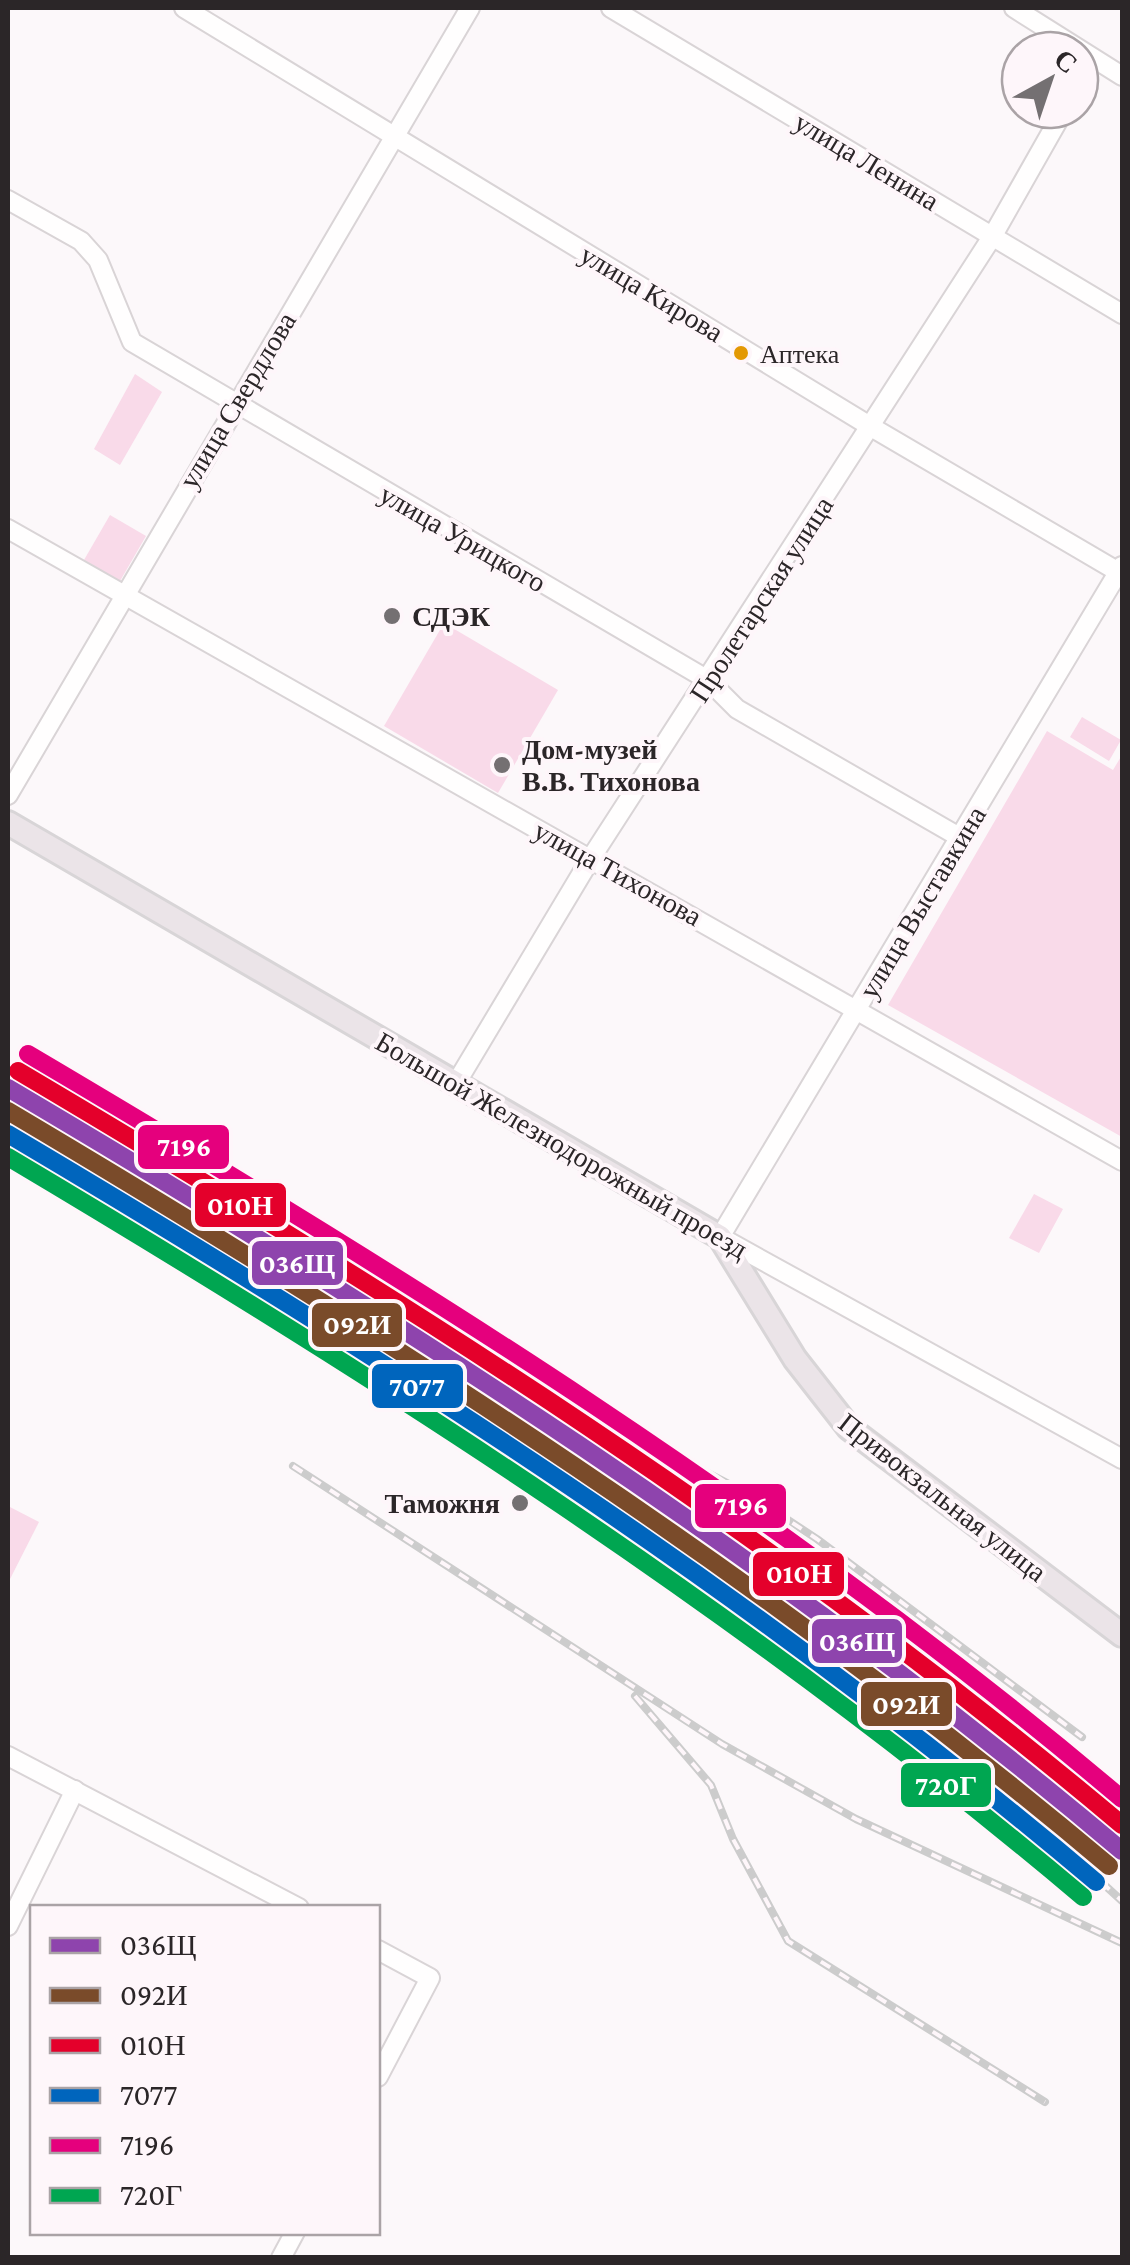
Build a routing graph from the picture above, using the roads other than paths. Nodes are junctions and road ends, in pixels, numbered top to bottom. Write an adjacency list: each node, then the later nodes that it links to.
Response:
1 (184, 8): 9 (street, улица Кирова)
2 (470, 8): 9 (street, улица Свердлова)
3 (611, 8): 11 (street, улица Ленина)
4 (1014, 8): 5 (street)
5 (1046, 30)
6 (1100, 64): 7 (street)
7 (1122, 76)
8 (1053, 130): 11 (street, Пролетарская улица)
9 (396, 136): 13 (street, улица Свердлова); 14 (street, улица Кирова)
10 (8, 200): 13 (street, улица Урицкого)
11 (992, 237): 12 (street, улица Ленина); 14 (street, Пролетарская улица)
12 (1122, 314)
13 (233, 404): 17 (street, улица Свердлова); 18 (street, улица Урицкого)
14 (873, 428): 16 (street, улица Кирова); 18 (street, Пролетарская улица)
15 (8, 529): 17 (street, улица Тихонова)
16 (1121, 571): 21 (street, улица Выставкина)
17 (123, 594): 19 (street, улица Свердлова); 22 (street, улица Тихонова)
18 (708, 680): 21 (street, улица Урицкого); 22 (street, Пролетарская улица)
19 (8, 796)
20 (8, 822): 24 (main road, Большой Железнодорожный проезд)
21 (961, 838): 23 (street, улица Выставкина)
22 (591, 858): 23 (street, улица Тихонова); 24 (street, Пролетарская улица)
23 (858, 1009): 25 (street, улица Тихонова); 26 (street, улица Выставкина)
24 (455, 1085): 26 (main road, Большой Железнодорожный проезд)
25 (1122, 1162)
26 (720, 1238): 27 (street, Большой Железнодорожный проезд); 28 (main road, Привокзальная улица)
27 (1122, 1459)
28 (1122, 1635)
29 (8, 1756): 30 (street)
30 (75, 1790): 31 (street); 32 (street)
31 (293, 1905)
32 (8, 1926)
33 (380, 1951): 34 (street)
34 (380, 2073)
35 (292, 2235): 36 (street)
36 (281, 2258)

